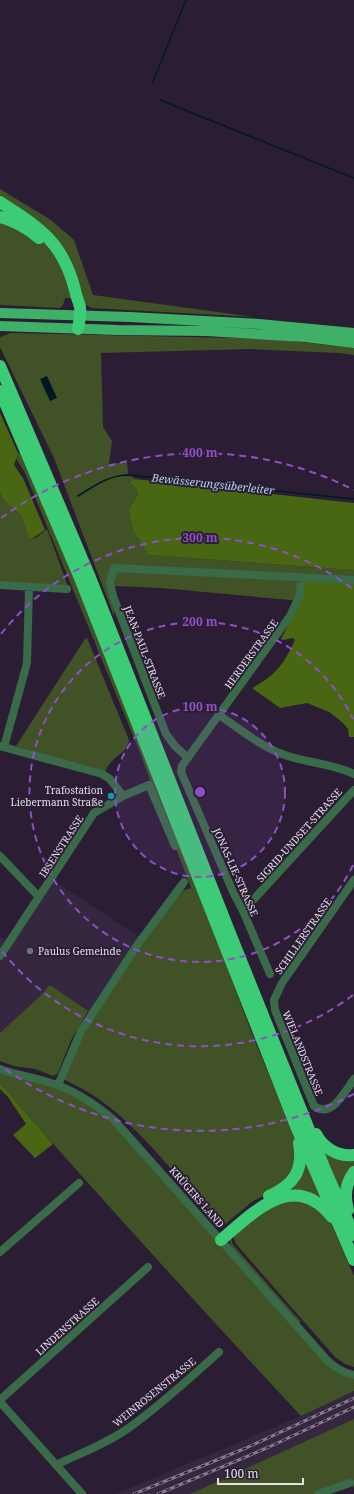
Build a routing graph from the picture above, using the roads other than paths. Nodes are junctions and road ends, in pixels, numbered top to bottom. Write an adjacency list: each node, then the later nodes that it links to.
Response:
1 (0, 202): 4 (highway)
2 (0, 217): 4 (highway)
3 (2, 314): 4 (main road)
4 (77, 316): 6 (highway); 7 (main road)
5 (4, 326): 6 (main road)
6 (78, 329): 8 (main road)
7 (354, 333)
8 (354, 343)
9 (0, 366): 35 (highway)
10 (0, 391): 36 (highway)
11 (302, 577): 12 (street); 16 (street, HERDERSTRASSE); 18 (street, JEAN-PAUL-STRASSE)
12 (354, 580)
13 (0, 585): 14 (street)
14 (29, 587): 15 (street); 17 (street)
15 (67, 589)
16 (219, 715): 18 (street, HERDERSTRASSE); 19 (street)
17 (2, 746): 22 (street)
18 (188, 758): 20 (street, HERDERSTRASSE)
19 (354, 774)
20 (183, 778): 28 (street, JONAS-LIE-STRASSE)
21 (354, 790): 28 (street, SIGRID-UNDSET-STRASSE)
22 (123, 796): 23 (street, IBSENSTRASSE); 27 (street, IBSENSTRASSE)
23 (175, 846)
24 (0, 856): 27 (street)
25 (354, 880): 31 (street, SCHILLERSTRASSE)
26 (184, 882): 34 (street)
27 (39, 897): 29 (street, IBSENSTRASSE)
28 (243, 911): 30 (street, JONAS-LIE-STRASSE)
29 (0, 956)
30 (270, 974)
31 (274, 1006): 33 (street, WIELANDSTRASSE)
32 (0, 1070): 34 (street, KRÜGERS LAND)
33 (354, 1079)
34 (58, 1085): 41 (street, KRÜGERS LAND)
35 (294, 1093): 37 (highway); 40 (highway)
36 (296, 1126): 41 (highway); 42 (highway)
37 (354, 1155)
38 (354, 1172): 40 (highway)
39 (79, 1183): 43 (street)
40 (354, 1234)
41 (219, 1237): 42 (highway); 47 (street, KRÜGERS LAND)
42 (349, 1248): 44 (highway)
43 (0, 1252)
44 (354, 1260)
45 (148, 1267): 48 (street, LINDENSTRASSE)
46 (218, 1352): 49 (street, WEINROSENSTRASSE)
47 (354, 1375)
48 (0, 1401): 49 (street)
49 (56, 1465): 51 (street)
50 (350, 1482): 52 (street)
51 (82, 1494)
52 (318, 1494)

